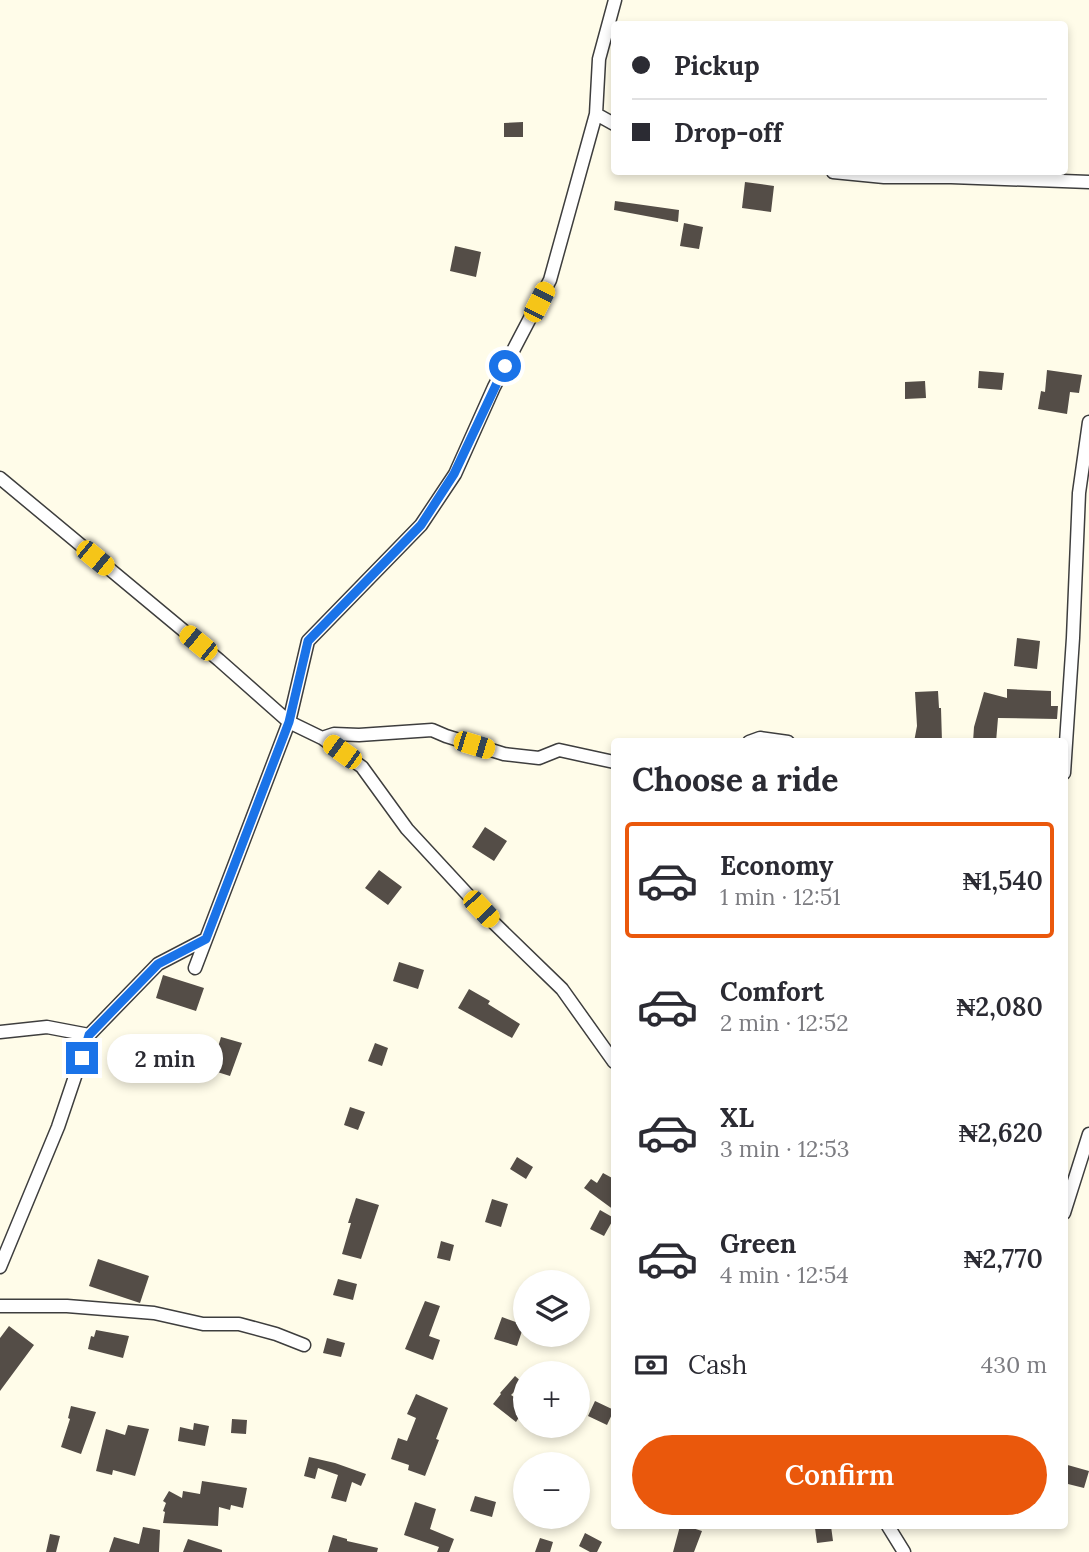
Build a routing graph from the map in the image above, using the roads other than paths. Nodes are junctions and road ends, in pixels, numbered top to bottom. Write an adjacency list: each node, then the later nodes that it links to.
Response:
1 (615, 0): 2 (street)
2 (596, 114): 3 (street); 8 (street)
3 (611, 122)
4 (864, 175): 5 (street)
5 (1089, 182)
6 (1089, 422): 10 (street)
7 (0, 478): 8 (street)
8 (289, 722): 9 (street); 12 (street)
9 (322, 738): 11 (street); 16 (street)
10 (1066, 738)
11 (611, 761)
12 (206, 939): 13 (street); 15 (street)
13 (195, 968)
14 (0, 1032): 15 (street)
15 (89, 1035): 19 (street)
16 (611, 1058)
17 (1089, 1134): 18 (street)
18 (1068, 1200)
19 (0, 1267)
20 (0, 1306): 21 (street)
21 (304, 1345)
22 (892, 1529): 23 (street)
23 (904, 1552)

